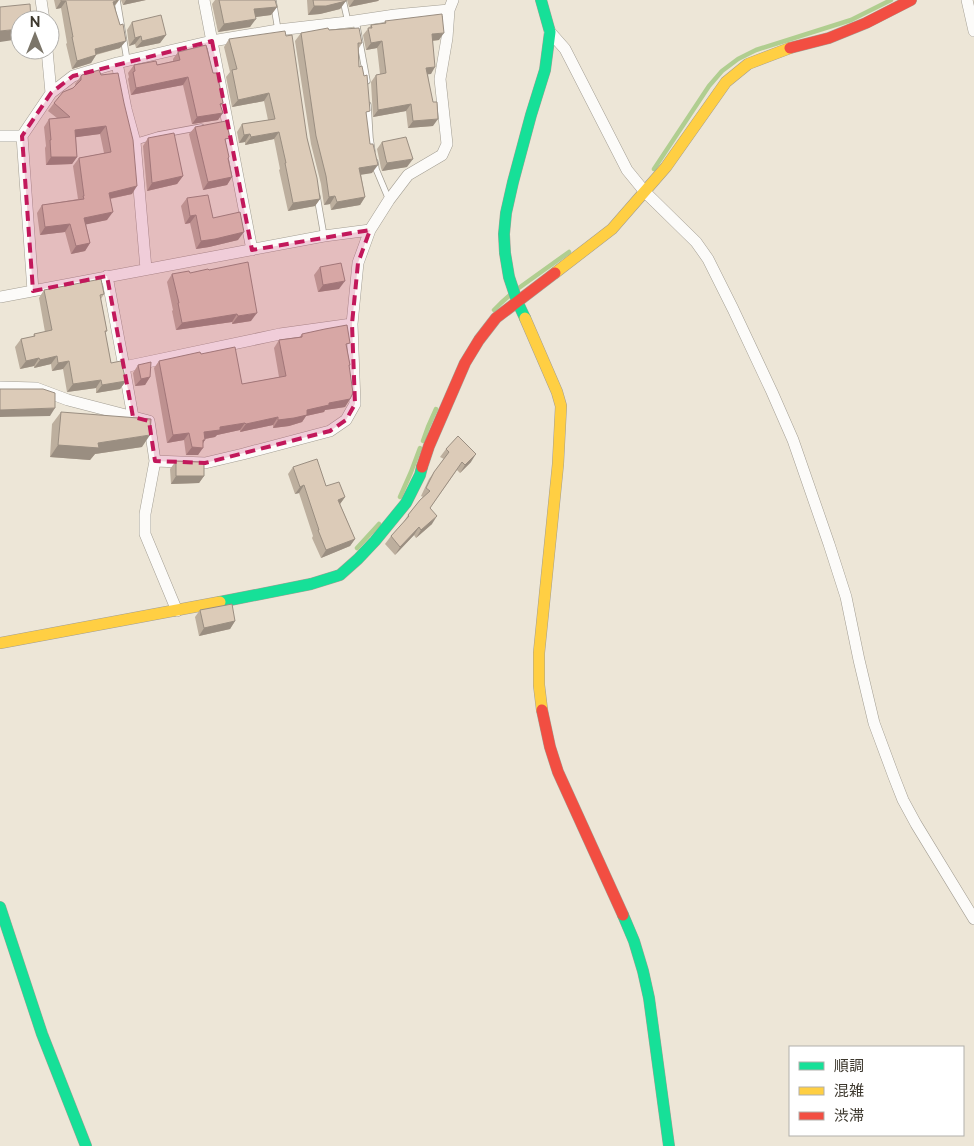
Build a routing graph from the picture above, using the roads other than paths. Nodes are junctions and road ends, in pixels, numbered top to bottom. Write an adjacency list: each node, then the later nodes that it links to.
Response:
1 (117, 0): 15 (lane)
2 (204, 0): 13 (street)
3 (273, 0): 11 (lane)
4 (343, 0): 9 (lane)
5 (541, 0): 12 (street)
6 (911, 0): 23 (street)
7 (967, 0): 10 (street)
8 (451, 5): 9 (street); 25 (street)
9 (352, 22): 11 (street); 16 (lane)
10 (974, 31)
11 (286, 32): 13 (street)
12 (550, 32): 23 (street); 33 (street)
13 (212, 41): 15 (street); 28 (street)
14 (47, 60): 17 (street)
15 (122, 62): 17 (street); 22 (street)
16 (367, 85)
17 (51, 93): 21 (street)
18 (368, 95): 25 (lane)
19 (212, 125): 22 (lane)
20 (0, 136): 21 (street)
21 (22, 136): 31 (street)
22 (135, 142): 29 (street)
23 (645, 192): 33 (street); 42 (street)
24 (317, 193): 27 (lane)
25 (389, 200): 26 (street)
26 (370, 230): 27 (street); 34 (street)
27 (324, 236): 28 (street)
28 (252, 250): 29 (street)
29 (146, 269): 30 (street)
30 (107, 276): 31 (street); 35 (street)
31 (33, 291): 32 (street)
32 (0, 297)
33 (518, 300): 39 (street); 44 (street)
34 (352, 324): 35 (street); 38 (street)
35 (124, 367): 37 (street)
36 (0, 387): 37 (street)
37 (133, 417): 38 (street)
38 (155, 461): 39 (street)
39 (177, 611): 40 (street)
40 (0, 643)
41 (0, 907): 43 (street)
42 (974, 919)
43 (86, 1146)
44 (669, 1146)

